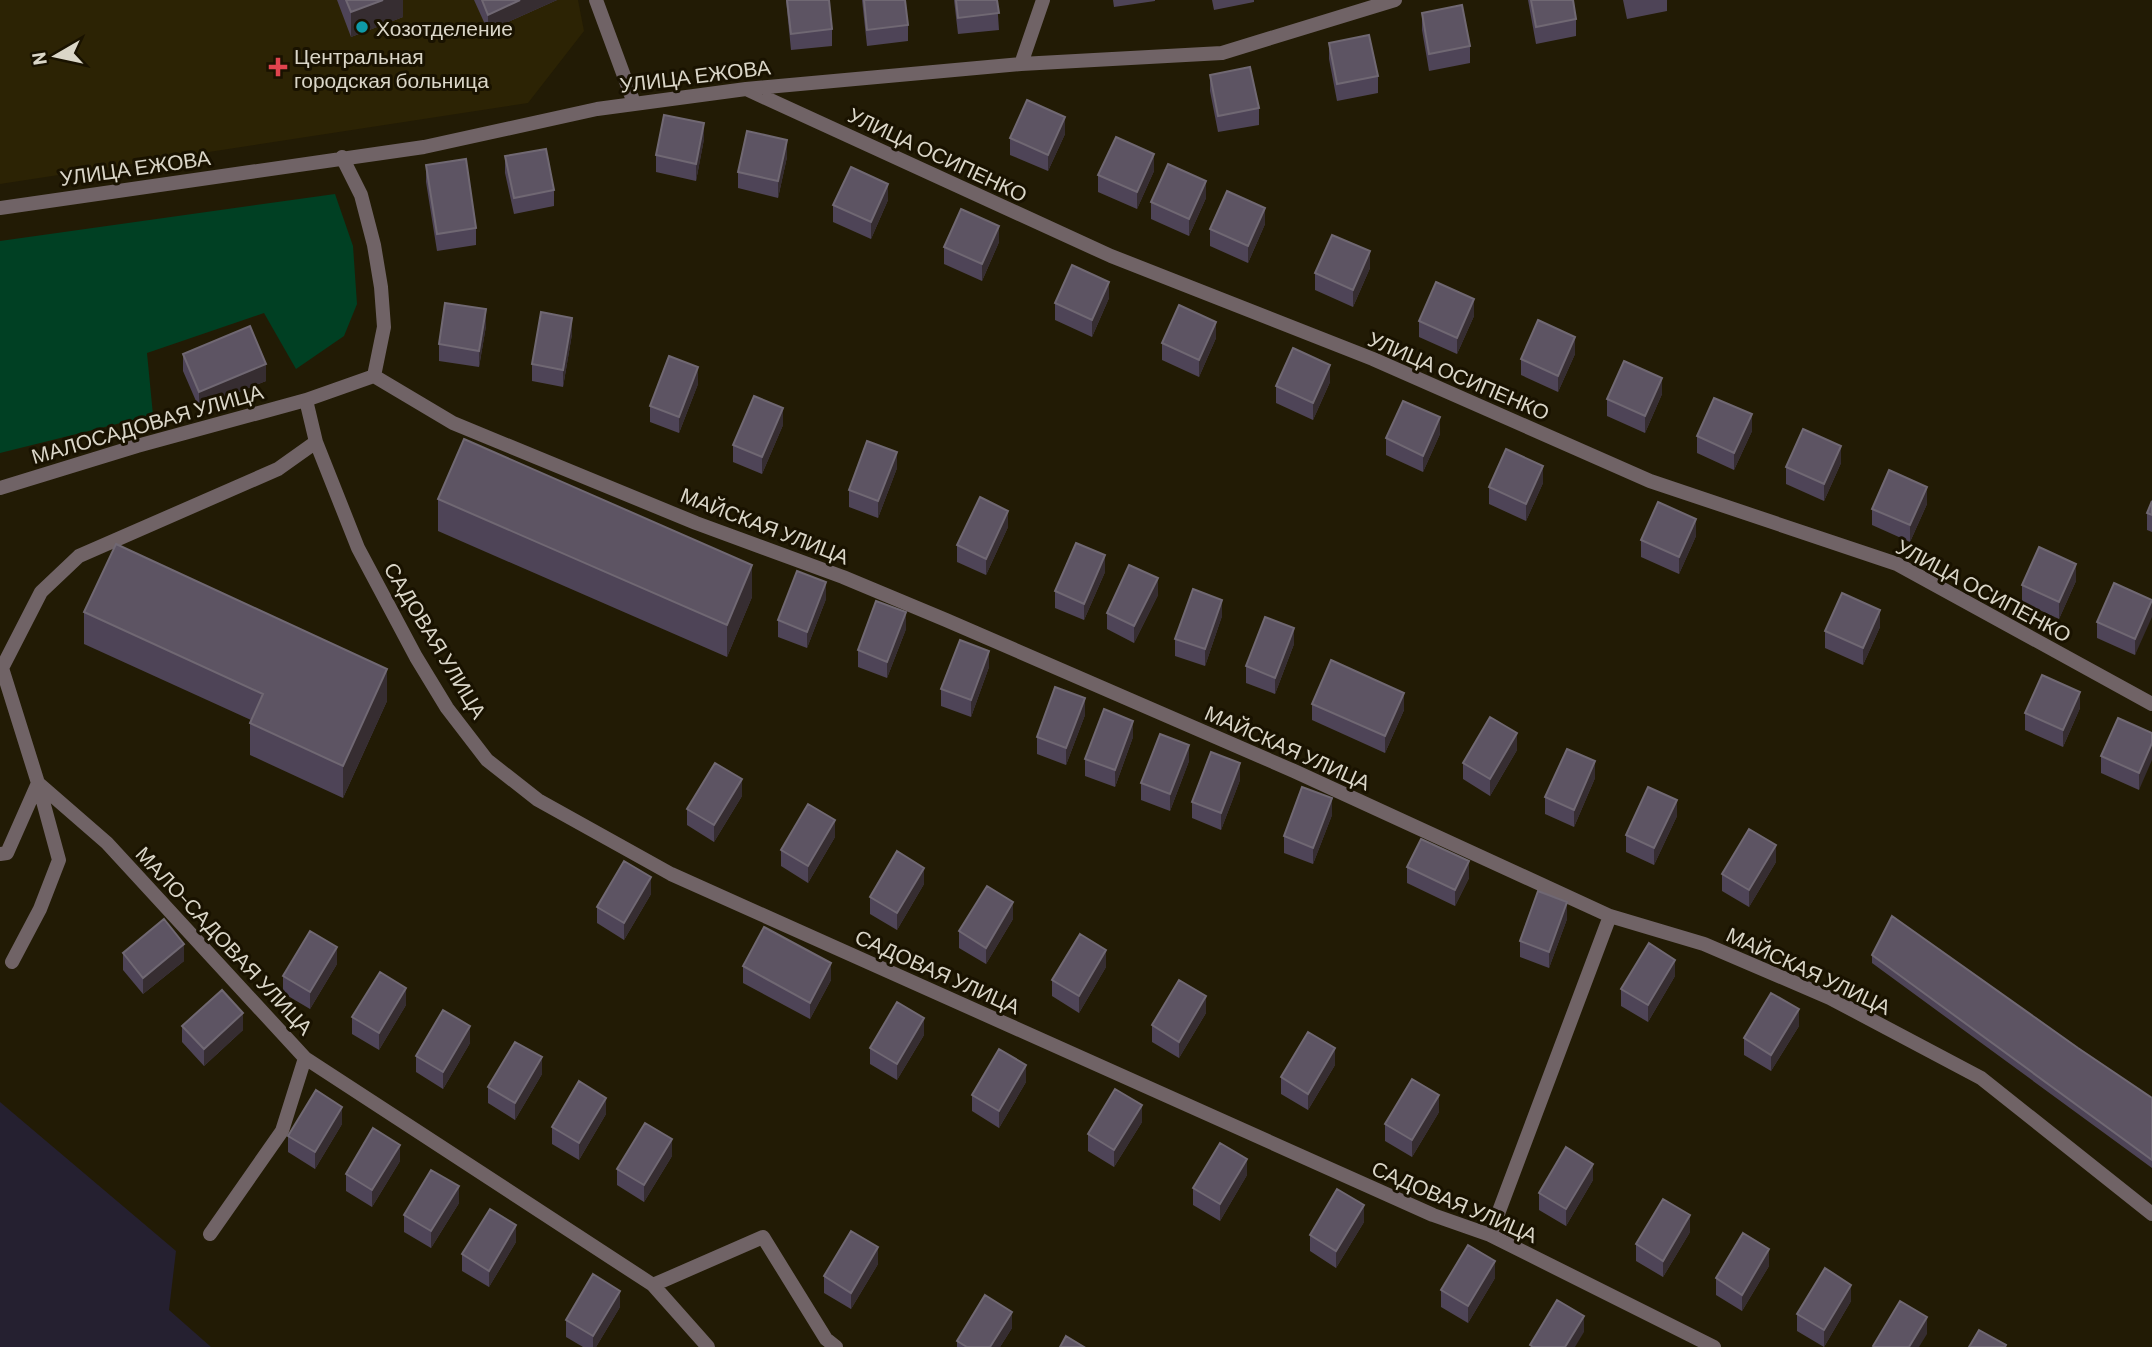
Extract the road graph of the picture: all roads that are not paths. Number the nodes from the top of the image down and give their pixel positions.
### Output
1 (596, 0) edge
2 (1043, 0) edge
3 (1395, 0) edge
4 (1021, 64) junction
5 (746, 89) junction
6 (634, 103) junction
7 (342, 157) junction
8 (0, 208) edge
9 (374, 376) junction
10 (306, 400) junction
11 (316, 442) junction
12 (0, 488) edge
13 (2152, 704) edge
14 (38, 783) junction
15 (0, 854) edge
16 (1611, 916) junction
17 (12, 962) dead end
18 (305, 1058) junction
19 (2152, 1214) edge
20 (210, 1234) dead end
21 (1490, 1235) junction
22 (653, 1284) junction
23 (708, 1347) edge
24 (836, 1347) edge
25 (1714, 1347) edge

1 - 6 street
2 - 4 street
3 - 4 street, УЛИЦА ЕЖОВА
4 - 5 street, УЛИЦА ЕЖОВА
5 - 6 street, УЛИЦА ЕЖОВА
5 - 13 street, УЛИЦА ОСИПЕНКО
6 - 7 street, УЛИЦА ЕЖОВА
7 - 8 street, УЛИЦА ЕЖОВА
7 - 9 street
9 - 10 street, МАЛОСАДОВАЯ УЛИЦА
9 - 16 street, МАЙСКАЯ УЛИЦА
10 - 11 street
10 - 12 street, МАЛОСАДОВАЯ УЛИЦА
11 - 14 street
11 - 21 street, САДОВАЯ УЛИЦА
14 - 15 street
14 - 17 street
14 - 18 street, МАЛО-САДОВАЯ УЛИЦА
16 - 19 street, МАЙСКАЯ УЛИЦА
16 - 21 street
18 - 20 street
18 - 22 street, МАЛО-САДОВАЯ УЛИЦА
21 - 25 street, САДОВАЯ УЛИЦА
22 - 23 street, МАЛО-САДОВАЯ УЛИЦА
22 - 24 street

